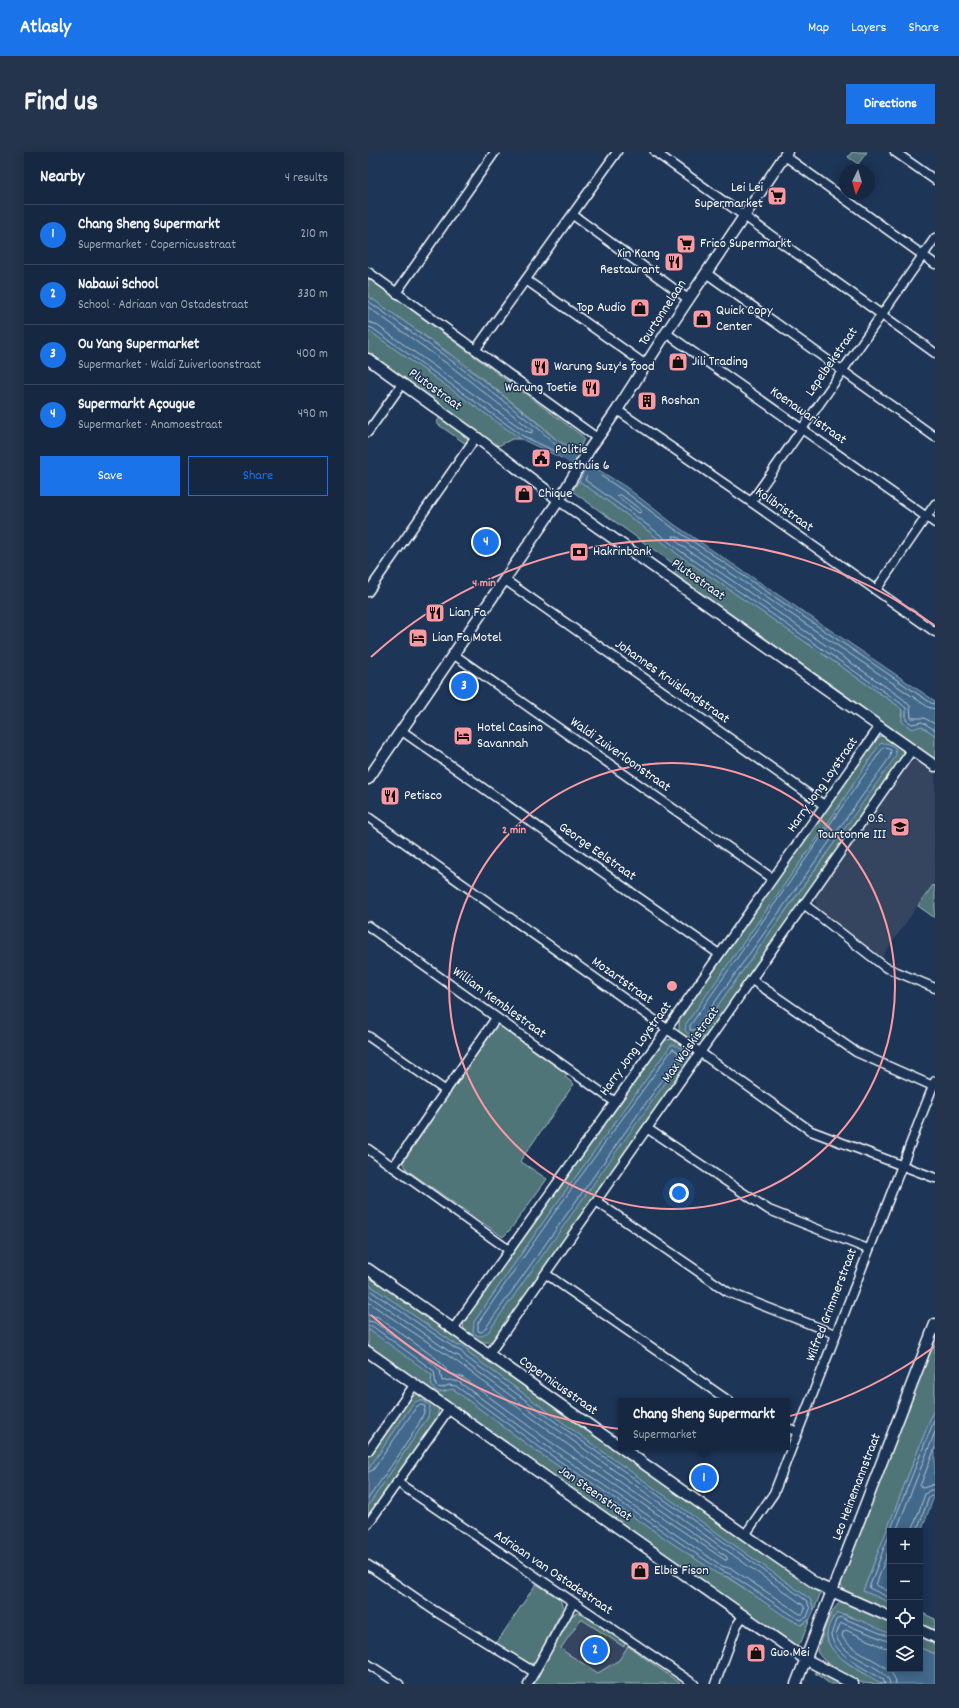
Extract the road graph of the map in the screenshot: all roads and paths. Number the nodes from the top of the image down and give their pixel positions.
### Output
1 (495, 152) edge
2 (617, 152) edge
3 (655, 152) edge
4 (895, 152) edge
5 (786, 154) edge
6 (935, 180) edge
7 (573, 215) junction
8 (744, 216) junction
9 (935, 238) edge
10 (922, 254) junction
11 (935, 264) edge
12 (368, 272) edge
13 (706, 273) junction
14 (526, 280) junction
15 (396, 293) junction
16 (688, 299) junction
17 (882, 314) junction
18 (666, 333) junction
19 (476, 349) junction
20 (935, 353) edge
21 (368, 359) edge
22 (646, 364) junction
23 (842, 371) junction
24 (402, 384) junction
25 (617, 410) junction
26 (802, 428) junction
27 (368, 432) edge
28 (476, 437) junction
29 (935, 437) edge
30 (598, 438) junction
31 (559, 500) junction
32 (751, 502) junction
33 (935, 504) edge
34 (926, 516) junction
35 (935, 523) edge
36 (505, 580) junction
37 (876, 590) junction
38 (368, 592) edge
39 (935, 632) edge
40 (454, 654) junction
41 (880, 726) junction
42 (402, 731) junction
43 (912, 750) junction
44 (935, 766) edge
45 (368, 779) edge
46 (824, 805) junction
47 (368, 817) edge
48 (772, 878) junction
49 (805, 905) junction
50 (368, 926) edge
51 (719, 954) junction
52 (752, 980) junction
53 (935, 988) edge
54 (496, 1018) junction
55 (667, 1029) junction
56 (368, 1036) edge
57 (701, 1053) junction
58 (934, 1083) edge
59 (446, 1091) junction
60 (615, 1102) junction
61 (648, 1129) junction
62 (368, 1149) edge
63 (903, 1166) junction
64 (393, 1167) junction
65 (935, 1178) edge
66 (596, 1201) junction
67 (868, 1249) junction
68 (509, 1250) junction
69 (368, 1269) edge
70 (546, 1274) junction
71 (935, 1324) edge
72 (453, 1329) junction
73 (835, 1334) junction
74 (368, 1352) edge
75 (489, 1354) junction
76 (415, 1384) junction
77 (724, 1398) edge
78 (449, 1409) junction
79 (790, 1429) edge
80 (796, 1431) junction
81 (618, 1445) edge
82 (790, 1448) edge
83 (625, 1450) edge
84 (789, 1450) edge
85 (368, 1451) edge
86 (397, 1482) junction
87 (368, 1524) edge
88 (745, 1535) junction
89 (368, 1565) edge
90 (832, 1591) junction
91 (573, 1603) junction
92 (744, 1615) junction
93 (887, 1616) edge
94 (923, 1631) edge
95 (935, 1637) edge
96 (806, 1659) junction
97 (368, 1664) edge
98 (534, 1672) junction
99 (398, 1684) edge
100 (528, 1684) edge
101 (694, 1684) edge
102 (715, 1684) edge
103 (796, 1684) edge
104 (853, 1684) edge

1 - 15 street
2 - 7 street
3 - 8 street
4 - 6 street
5 - 8 street, Tourtonnelaan
5 - 10 street
7 - 14 street
7 - 16 street
8 - 13 street, Tourtonnelaan
8 - 17 street
9 - 10 street, Lepelbekstraat
10 - 11 street
10 - 17 street, Lepelbekstraat
12 - 15 street
13 - 16 street, Tourtonnelaan
13 - 23 street
14 - 19 street
14 - 22 street
15 - 19 street
16 - 18 street, Tourtonnelaan
17 - 20 street
17 - 23 street, Lepelbekstraat
18 - 22 street, Tourtonnelaan
18 - 26 street, Koenawaristraat
19 - 30 street
21 - 24 street, Plutostraat
22 - 25 street, Tourtonnelaan
23 - 26 street, Lepelbekstraat
23 - 29 street
24 - 27 street
24 - 28 street, Plutostraat
25 - 30 street, Tourtonnelaan
25 - 32 street, Kolibristraat
26 - 32 street, Lepelbekstraat
26 - 34 street, Koenawaristraat
28 - 31 street, Plutostraat
28 - 38 street
30 - 31 street, Tourtonnelaan
31 - 36 street, Tourtonnelaan
31 - 41 street, Plutostraat
32 - 37 street, Kolibristraat
33 - 34 street
34 - 35 street, Koenawaristraat
34 - 37 street
36 - 40 street, Tourtonnelaan
36 - 46 street, Johannes Kruislandstraat
37 - 39 street, Kolibristraat
40 - 42 street, Tourtonnelaan
40 - 48 street, Waldi Zuiverloonstraat
41 - 43 street, Plutostraat
41 - 46 street, Harry Jong Loystraat
42 - 45 street, Tourtonnelaan
42 - 51 street, George Eelstraat
43 - 44 street, Plutostraat
43 - 49 street, Max Woiskistraat
46 - 48 street, Harry Jong Loystraat
47 - 55 street, Mozartstraat
48 - 51 street, Harry Jong Loystraat
49 - 52 street, Max Woiskistraat
49 - 53 street
50 - 54 street, William Kemblestraat
51 - 55 street, Harry Jong Loystraat
52 - 57 street, Max Woiskistraat
52 - 58 street
54 - 59 street
54 - 60 street, William Kemblestraat
55 - 57 street, Mozartstraat
55 - 60 street, Harry Jong Loystraat
56 - 59 street
57 - 61 street, Max Woiskistraat
57 - 63 street, Mozartstraat
58 - 63 street, Wilfred Grimmerstraat
59 - 64 street
60 - 68 street, Harry Jong Loystraat
61 - 66 street, Max Woiskistraat
61 - 67 street
62 - 64 street
63 - 65 street, Mozartstraat
63 - 67 street, Wilfred Grimmerstraat
64 - 68 street
66 - 70 street, Max Woiskistraat
66 - 73 street
67 - 73 street, Wilfred Grimmerstraat
68 - 72 street, Harry Jong Loystraat
69 - 72 street, Copernicusstraat
70 - 75 street, Max Woiskistraat
70 - 77 street
71 - 90 street, Leo Heinemannstraat
72 - 75 street, Copernicusstraat
73 - 80 street, Wilfred Grimmerstraat
74 - 76 street, Jan Steenstraat
75 - 81 street, Copernicusstraat
76 - 78 street, Jan Steenstraat
76 - 85 street
78 - 86 street
78 - 92 street, Jan Steenstraat
79 - 80 street
80 - 82 street, Wilfred Grimmerstraat
83 - 88 street, Copernicusstraat
84 - 88 street, Wilfred Grimmerstraat
86 - 87 street
86 - 91 street, Adriaan van Ostadestraat
88 - 90 street, Copernicusstraat
89 - 98 street
90 - 93 street, Copernicusstraat
90 - 96 street, Leo Heinemannstraat
91 - 98 street
91 - 101 street, Adriaan van Ostadestraat
92 - 96 street, Jan Steenstraat
92 - 102 street
94 - 95 street
96 - 103 street, Leo Heinemannstraat
96 - 104 street, Jan Steenstraat
97 - 99 street
98 - 100 street

